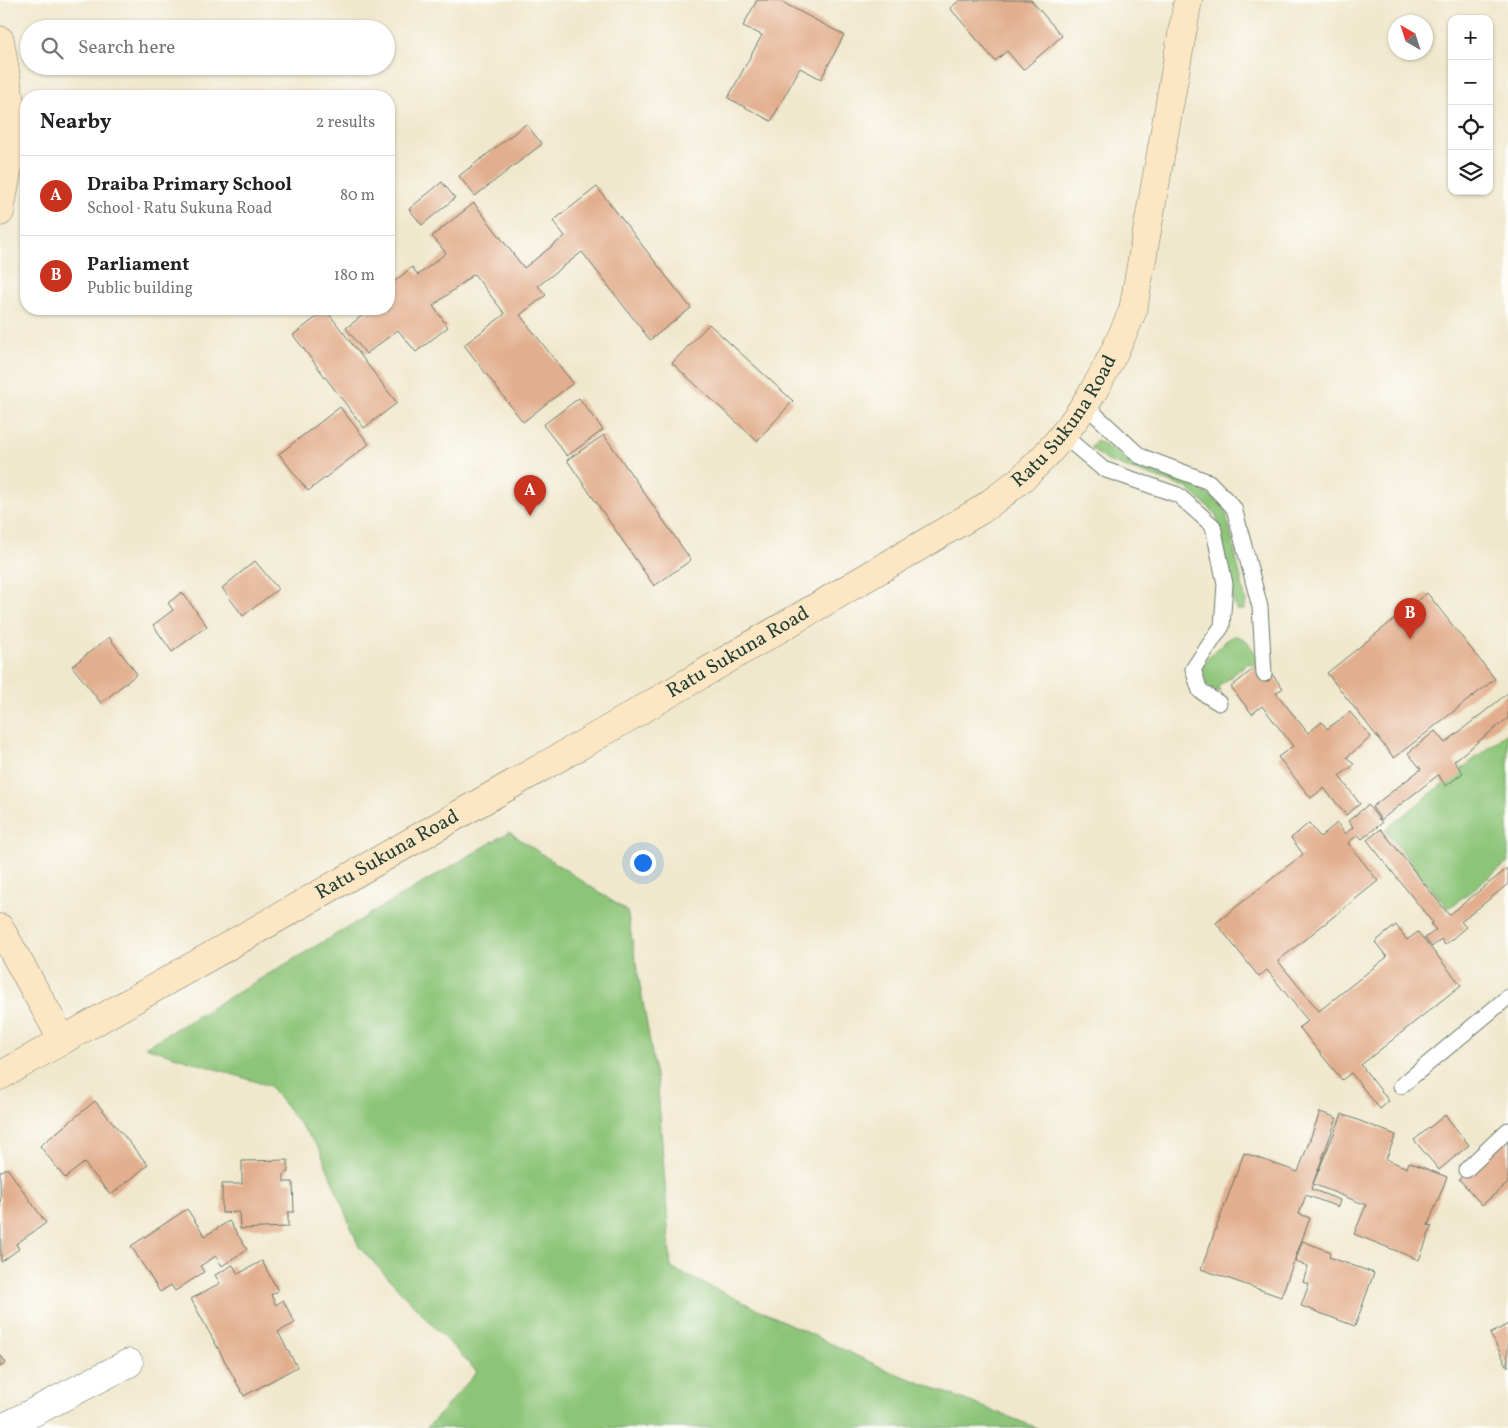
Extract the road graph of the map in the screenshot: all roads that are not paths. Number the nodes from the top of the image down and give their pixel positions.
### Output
1 (1188, 0) edge
2 (0, 40) edge
3 (0, 212) edge
4 (1086, 406) junction
5 (1062, 436) junction
6 (1264, 674) dead end
7 (1219, 703) dead end
8 (0, 928) edge
9 (1508, 997) edge
10 (62, 1039) junction
11 (0, 1076) edge
12 (1401, 1086) dead end
13 (1508, 1130) edge
14 (1466, 1170) dead end
15 (129, 1364) dead end
16 (3, 1428) edge

1 - 4 main road, Ratu Sukuna Road
2 - 3 main road
4 - 5 main road, Ratu Sukuna Road
4 - 6 lane
5 - 7 lane
5 - 10 main road, Ratu Sukuna Road
8 - 10 main road
9 - 12 lane
10 - 11 main road, Ratu Sukuna Road
13 - 14 lane
15 - 16 street

